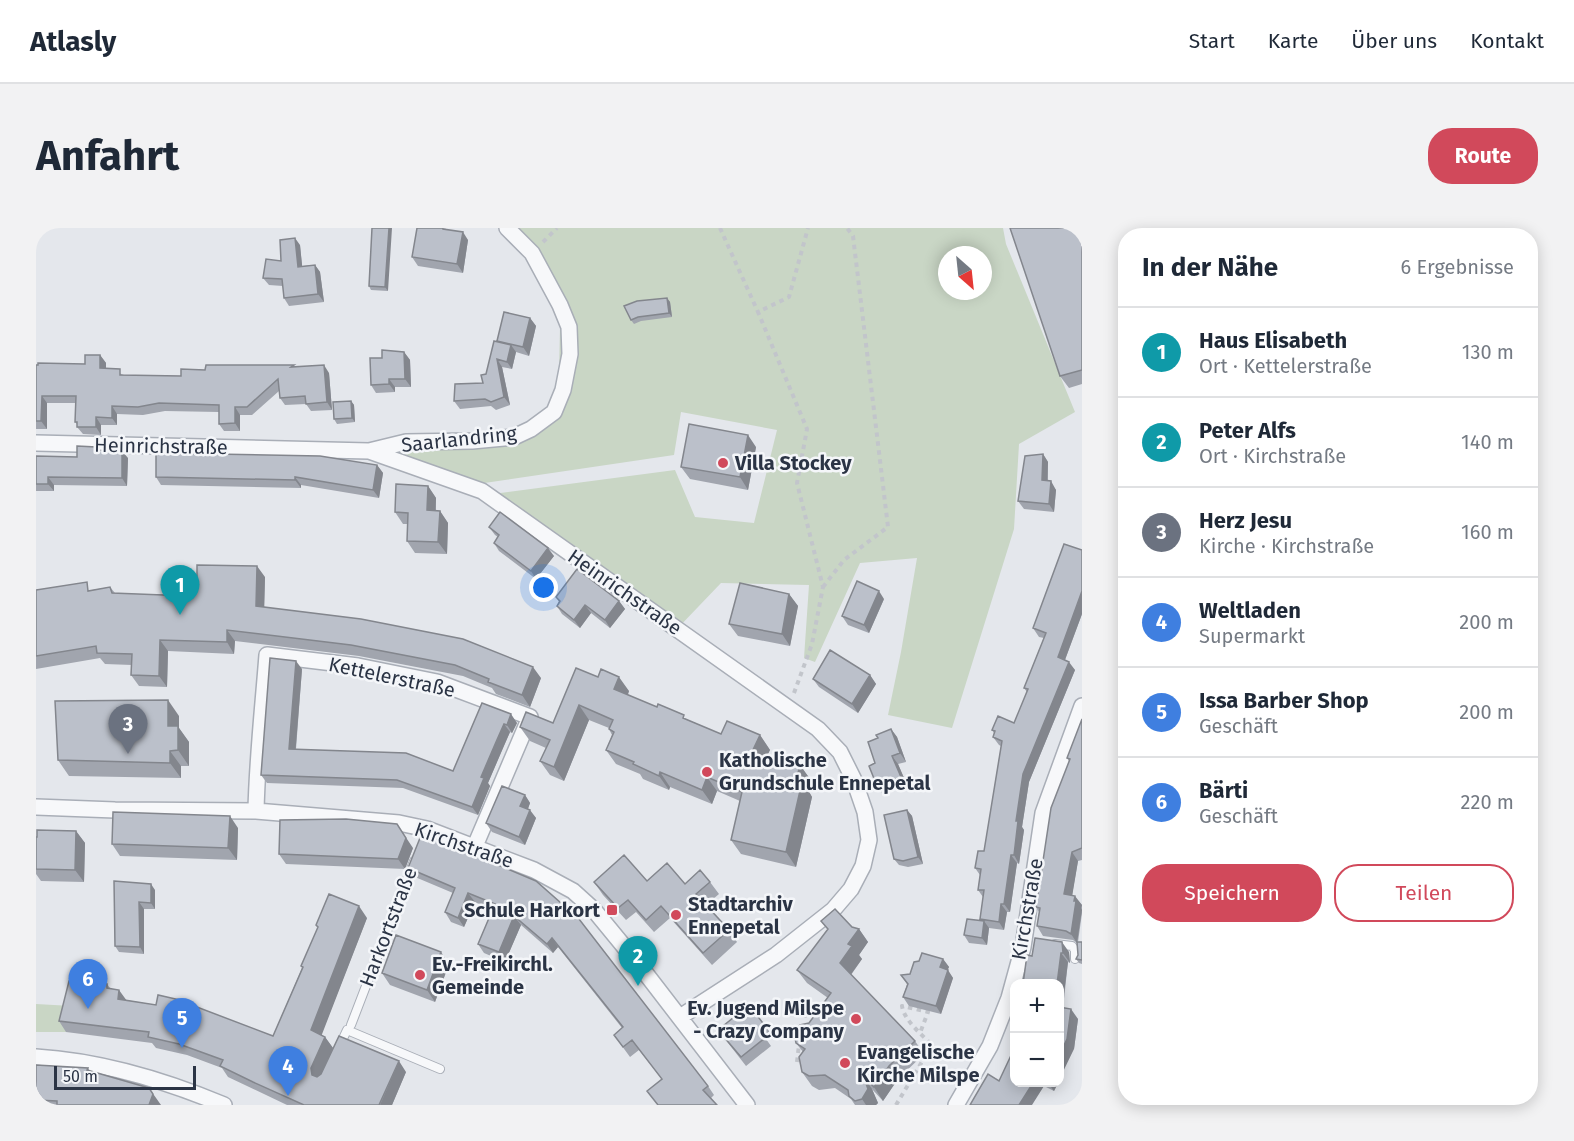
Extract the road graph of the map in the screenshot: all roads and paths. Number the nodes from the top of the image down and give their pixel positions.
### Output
1 (507, 228) edge
2 (720, 228) edge
3 (808, 228) edge
4 (847, 228) edge
5 (758, 312) junction
6 (36, 443) edge
7 (369, 451) junction
8 (823, 587) junction
9 (799, 680) dead end
10 (1082, 706) edge
11 (36, 807) edge
12 (256, 811) junction
13 (475, 846) junction
14 (418, 851) edge
15 (1043, 942) edge
16 (1075, 959) edge
17 (831, 1005) edge
18 (798, 1008) dead end
19 (680, 1017) junction
20 (351, 1025) dead end
21 (920, 1033) junction
22 (804, 1039) edge
23 (338, 1051) edge
24 (36, 1057) edge
25 (797, 1062) edge
26 (895, 1066) edge
27 (440, 1069) dead end
28 (910, 1082) junction
29 (195, 1099) edge
30 (224, 1105) edge
31 (747, 1105) edge
32 (896, 1105) edge
33 (956, 1105) edge

1 - 7 street, Saarlandring
2 - 5 path
3 - 5 path
4 - 8 path
5 - 8 path
6 - 7 street, Heinrichstraße
7 - 19 street, Heinrichstraße
8 - 9 path
10 - 33 street, Kirchstraße
11 - 12 street, Kirchstraße
12 - 13 street, Kirchstraße
12 - 13 street, Kettelerstraße
13 - 19 street, Kirchstraße
14 - 20 lane, Harkortstraße
15 - 16 lane
17 - 18 path
19 - 31 street, Kirchstraße
21 - 21 path
21 - 28 path
22 - 25 path
23 - 27 lane
24 - 29 street
26 - 28 path
28 - 32 path
29 - 30 street

